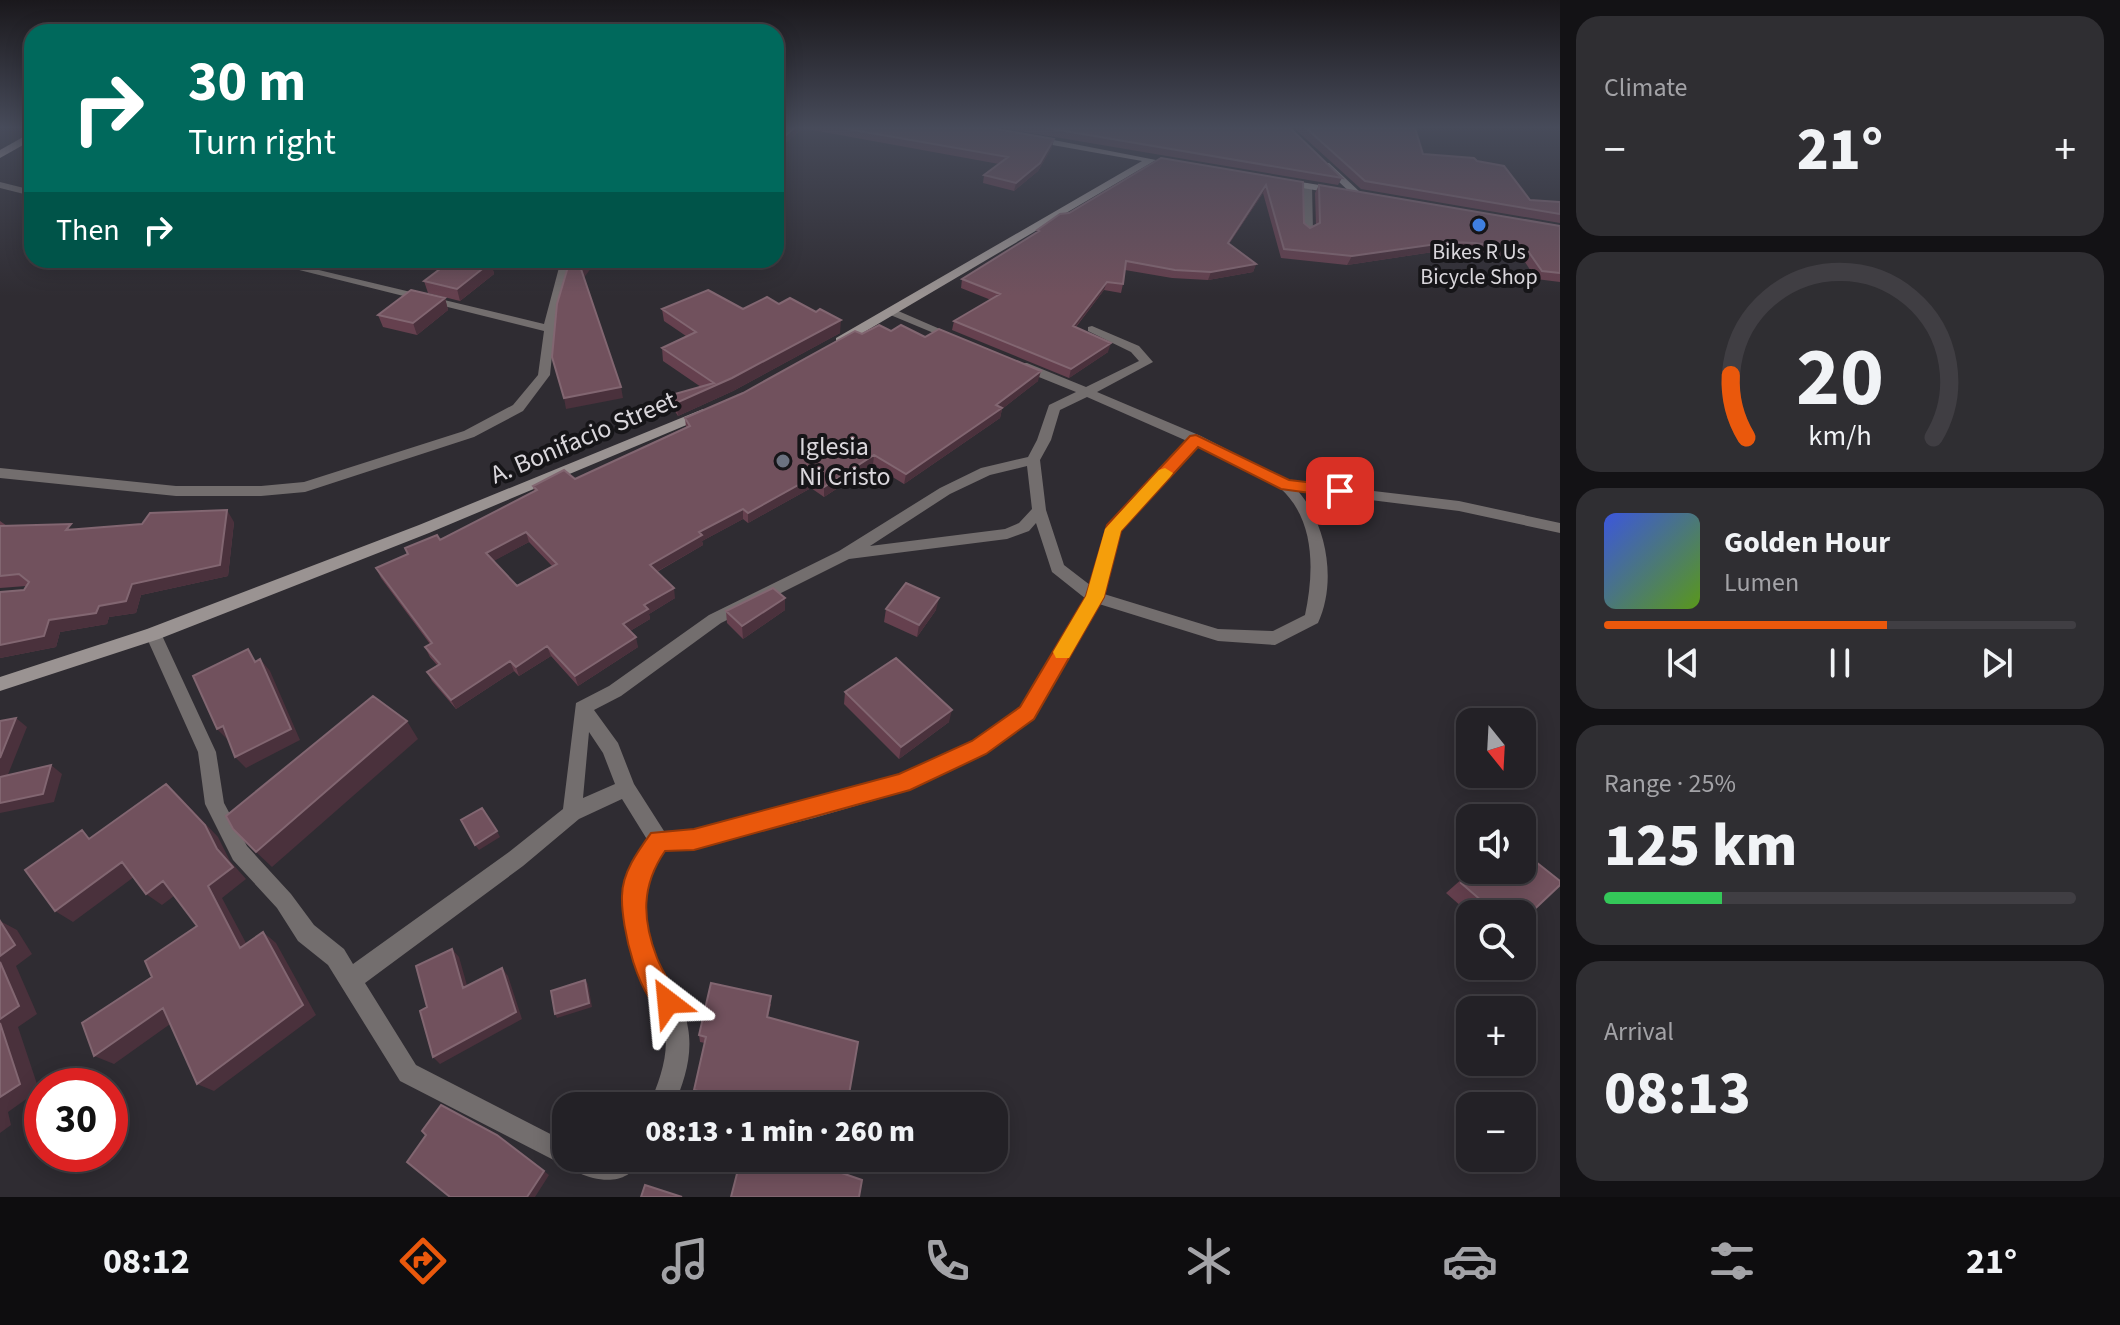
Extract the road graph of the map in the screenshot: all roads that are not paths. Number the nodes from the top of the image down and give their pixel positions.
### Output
1 (1110, 184) edge
2 (1293, 184) edge
3 (1346, 184) edge
4 (0, 185) edge
5 (1307, 186) junction
6 (24, 191) edge
7 (1357, 194) junction
8 (1371, 196) edge
9 (1308, 231) edge
10 (297, 268) edge
11 (564, 268) edge
12 (892, 312) junction
13 (550, 329) junction
14 (1092, 329) dead end
15 (974, 346) edge
16 (822, 351) edge
17 (1002, 357) edge
18 (1085, 391) junction
19 (710, 410) edge
20 (1196, 439) junction
21 (1033, 460) junction
22 (0, 473) edge
23 (1286, 485) junction
24 (1039, 510) junction
25 (1560, 528) edge
26 (844, 555) junction
27 (1095, 597) junction
28 (153, 634) junction
29 (0, 684) edge
30 (582, 708) junction
31 (626, 788) junction
32 (572, 813) junction
33 (659, 841) junction
34 (349, 981) junction
35 (667, 1092) edge
36 (552, 1148) edge

1 - 12 street
2 - 5 street
3 - 7 street
4 - 6 street
5 - 7 street
5 - 9 street
7 - 8 street
10 - 13 street
11 - 13 street
12 - 15 street
12 - 16 street
13 - 22 street
14 - 18 street
17 - 18 street
18 - 20 street
18 - 21 street
19 - 28 street, A. Bonifacio Street
20 - 23 street
20 - 27 street
21 - 24 street
21 - 26 street
23 - 25 street
23 - 27 street
24 - 26 street
24 - 27 street
26 - 30 street
27 - 33 street
28 - 29 street, A. Bonifacio Street
28 - 34 street
30 - 31 street
30 - 32 street
31 - 32 street
31 - 33 street
32 - 34 street
33 - 35 street
34 - 36 street

